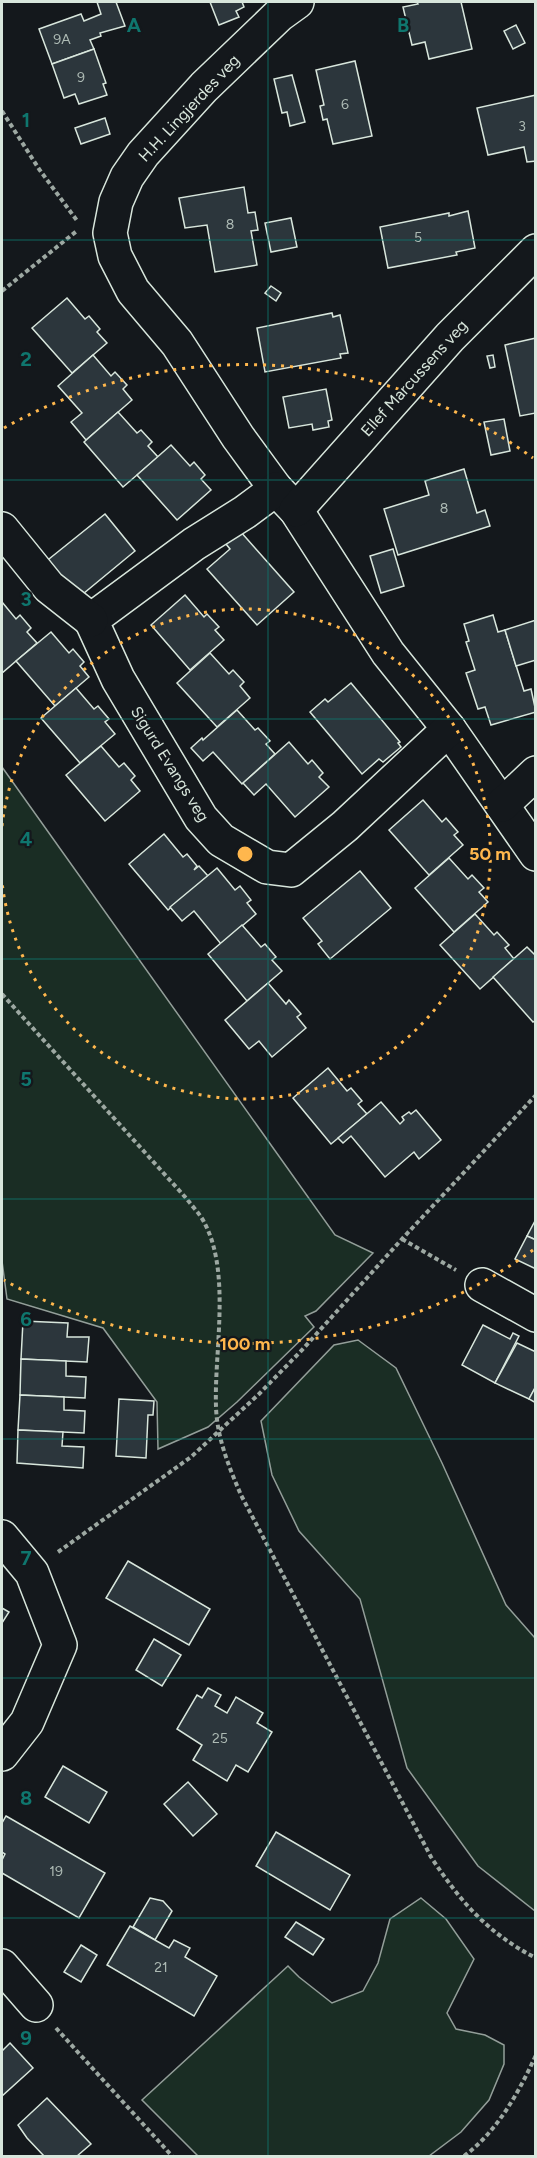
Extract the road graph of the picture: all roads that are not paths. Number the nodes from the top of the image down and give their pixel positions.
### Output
1 (297, 2) edge
2 (536, 251) edge
3 (286, 499) junction
4 (2, 530) edge
5 (91, 620) junction
6 (449, 729) junction
7 (536, 773) edge
8 (502, 805) junction
9 (536, 854) edge
10 (482, 1285) road end
11 (536, 1315) edge
12 (2, 1538) edge
13 (2, 1754) edge
14 (2, 1966) edge
15 (36, 2005) road end

1 - 3 street, H.H. Lingjerdes veg
2 - 3 street, Ellef Marcussens veg
3 - 5 street
3 - 6 street
4 - 5 street, Sigurd Evangs veg
5 - 6 street, Sigurd Evangs veg
6 - 8 street
7 - 8 street
8 - 9 street
10 - 11 street
12 - 13 street
14 - 15 street

